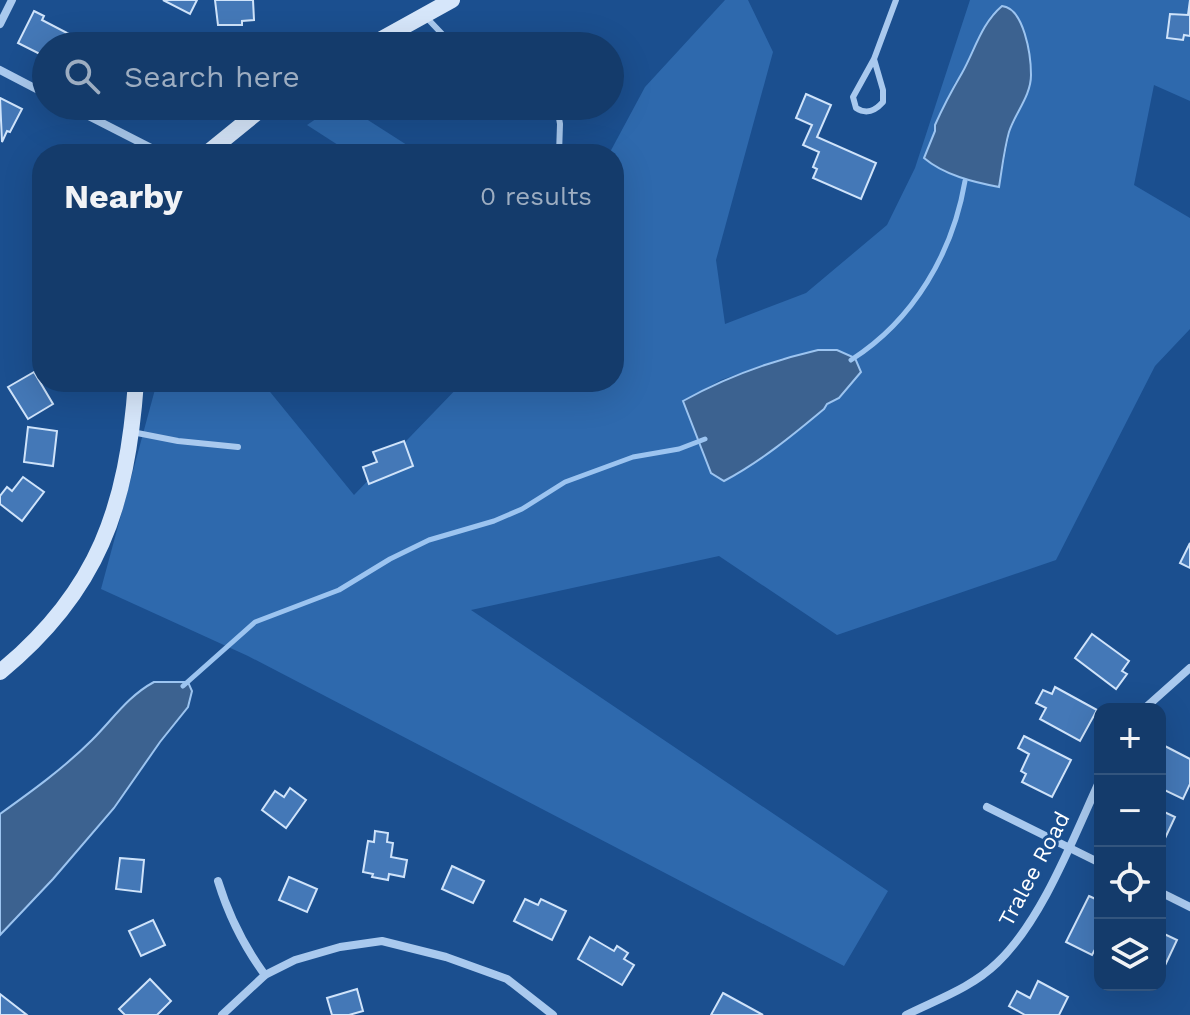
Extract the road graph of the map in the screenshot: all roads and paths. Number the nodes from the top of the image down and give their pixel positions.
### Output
1 (12, 0) edge
2 (452, 0) edge
3 (896, 0) edge
4 (424, 15) junction
5 (0, 24) edge
6 (394, 32) edge
7 (440, 32) edge
8 (874, 59) junction
9 (0, 70) edge
10 (32, 87) edge
11 (96, 120) edge
12 (248, 120) edge
13 (559, 120) edge
14 (143, 144) edge
15 (218, 144) edge
16 (559, 144) edge
17 (135, 392) edge
18 (132, 432) junction
19 (238, 447) dead end
20 (1190, 668) edge
21 (0, 672) edge
22 (1151, 703) edge
23 (1094, 793) edge
24 (987, 807) dead end
25 (1068, 847) junction
26 (1094, 860) edge
27 (218, 881) dead end
28 (1166, 895) edge
29 (1190, 907) edge
30 (265, 975) junction
31 (549, 1014) edge
32 (222, 1015) edge
33 (906, 1015) edge

1 - 5 street
2 - 4 main road
3 - 8 lane
4 - 6 main road
4 - 7 lane
8 - 8 lane
9 - 10 street
11 - 14 street
12 - 15 main road
13 - 16 lane
17 - 18 main road
18 - 19 lane
18 - 21 main road
20 - 22 street
23 - 25 street, Tralee Road
24 - 25 street
25 - 26 street
25 - 33 street, Tralee Road
27 - 30 street
28 - 29 street
30 - 31 street
30 - 32 street

